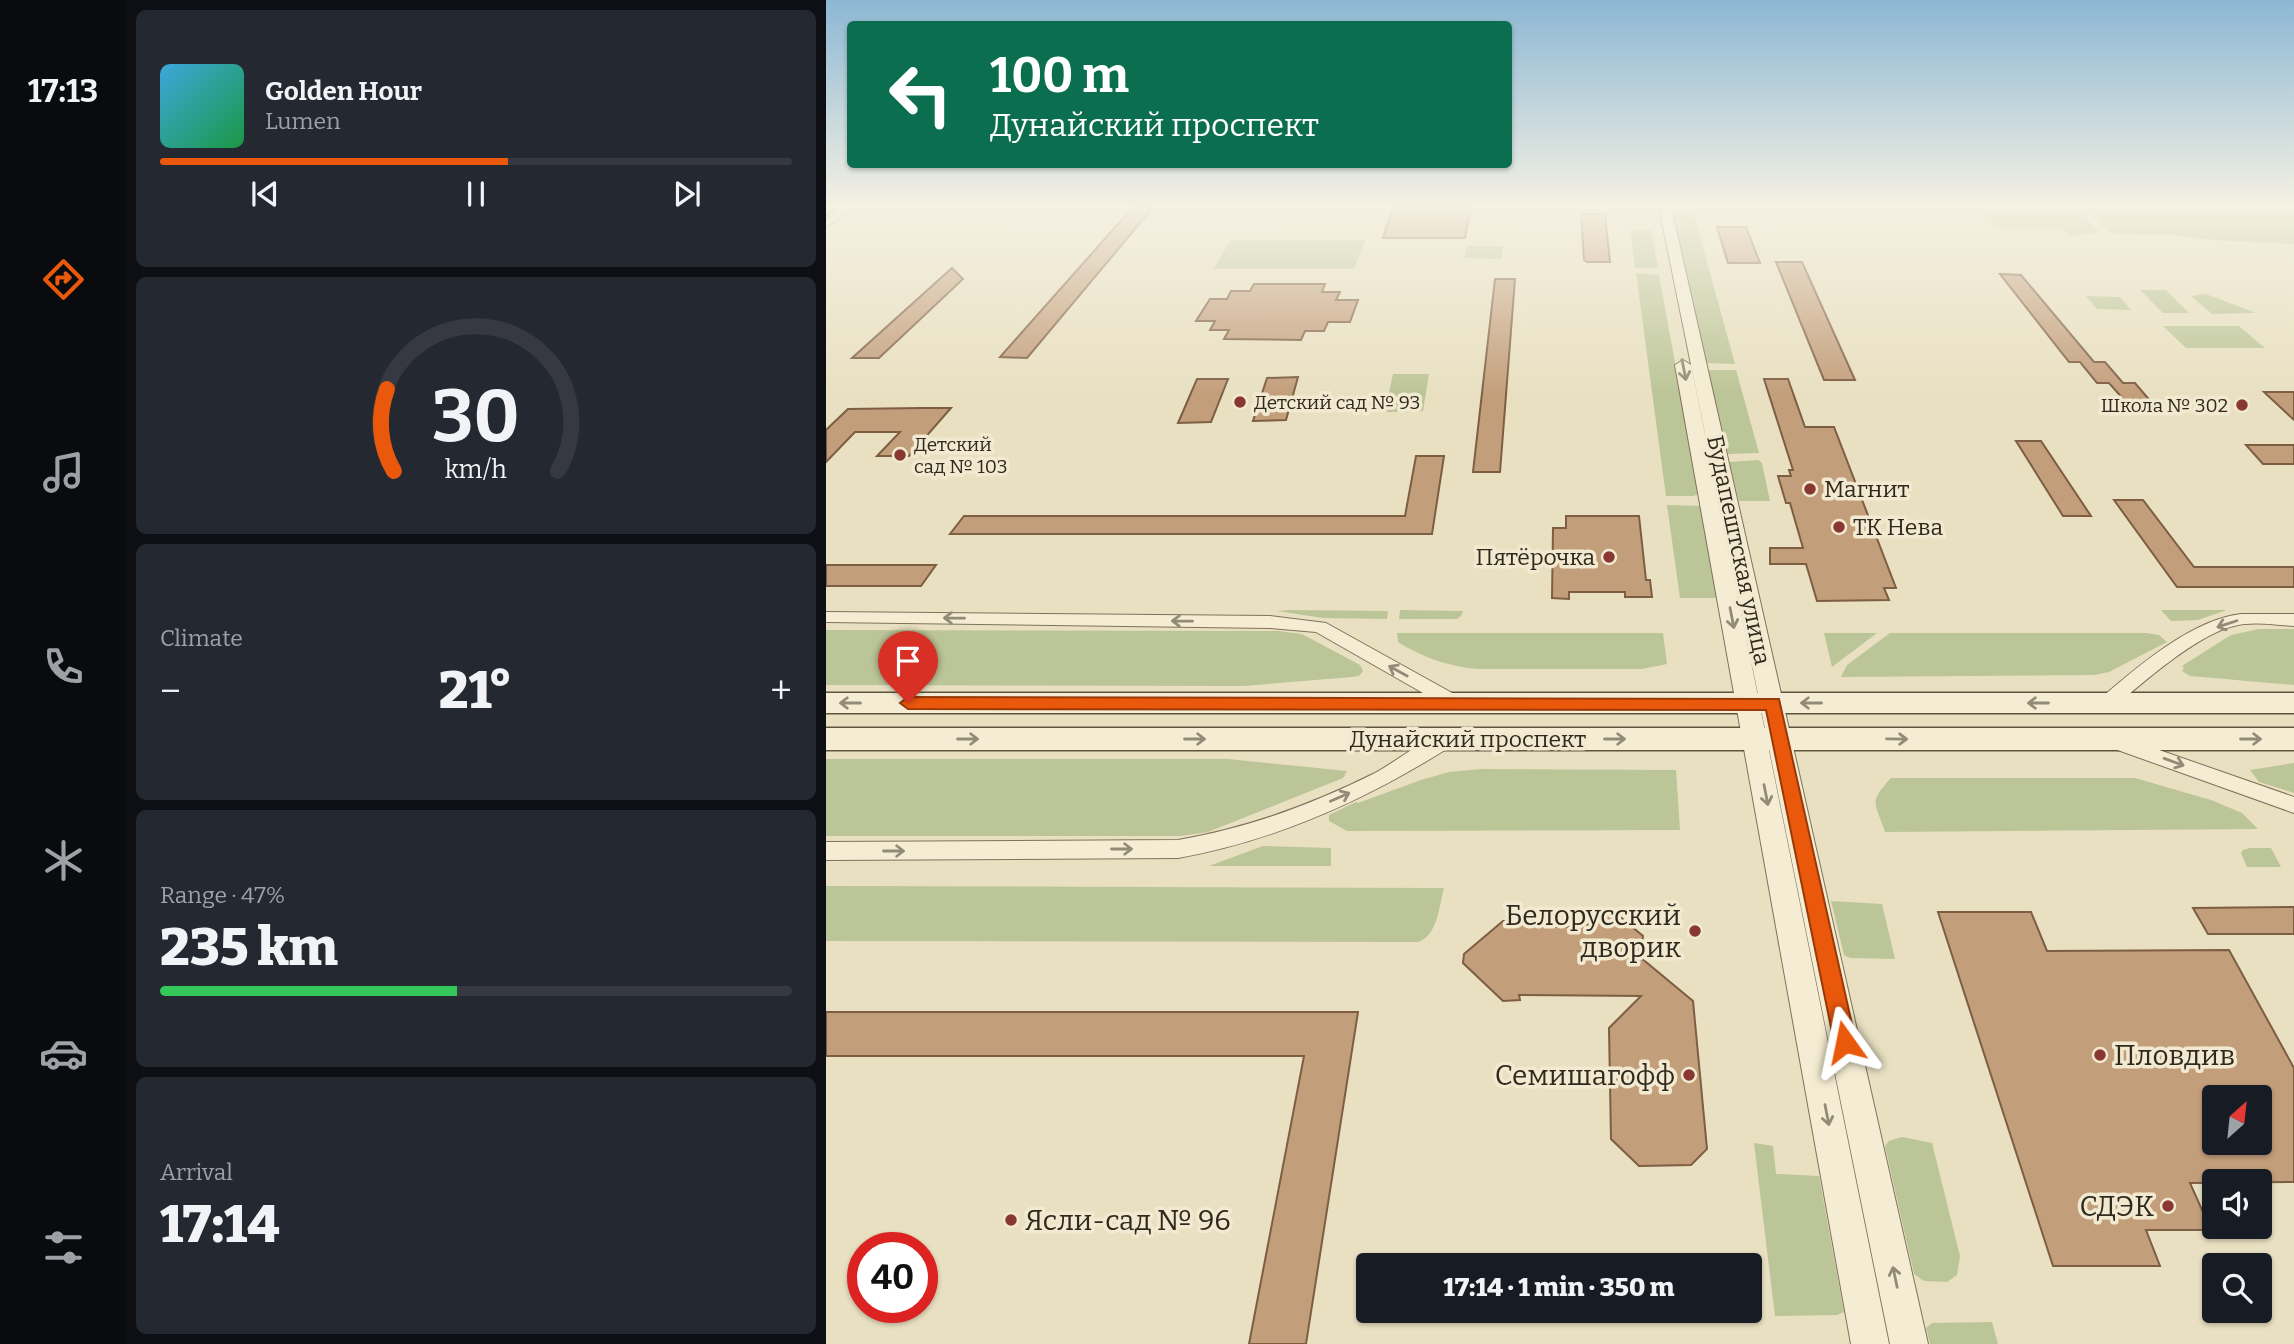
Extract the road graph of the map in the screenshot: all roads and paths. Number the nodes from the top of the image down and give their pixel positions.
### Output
1 (1667, 270) edge
2 (1676, 270) edge
3 (826, 617) edge
4 (2294, 620) edge
5 (826, 703) edge
6 (2107, 703) junction
7 (2294, 703) edge
8 (1457, 704) junction
9 (1761, 704) junction
10 (1449, 738) junction
11 (1768, 738) junction
12 (826, 739) edge
13 (2109, 739) junction
14 (2294, 739) edge
15 (2294, 805) edge
16 (826, 851) edge
17 (1870, 1344) edge
18 (1909, 1344) edge

1 -> 9 street, Будапештская улица
2 - 9 street, Будапештская улица
8 -> 3 street
4 -> 6 street
8 -> 5 main road, Дунайский проспект
6 - 7 main road, Дунайский проспект
6 -> 9 main road, Дунайский проспект
8 - 9 main road, Дунайский проспект
9 - 11 street, Будапештская улица
10 -> 11 main road, Дунайский проспект
12 -> 10 main road, Дунайский проспект
16 -> 10 street
11 -> 13 main road, Дунайский проспект
11 -> 17 street, Будапештская улица
18 -> 11 street, Будапештская улица
13 -> 14 main road, Дунайский проспект
13 -> 15 street, Дунайский проспект

